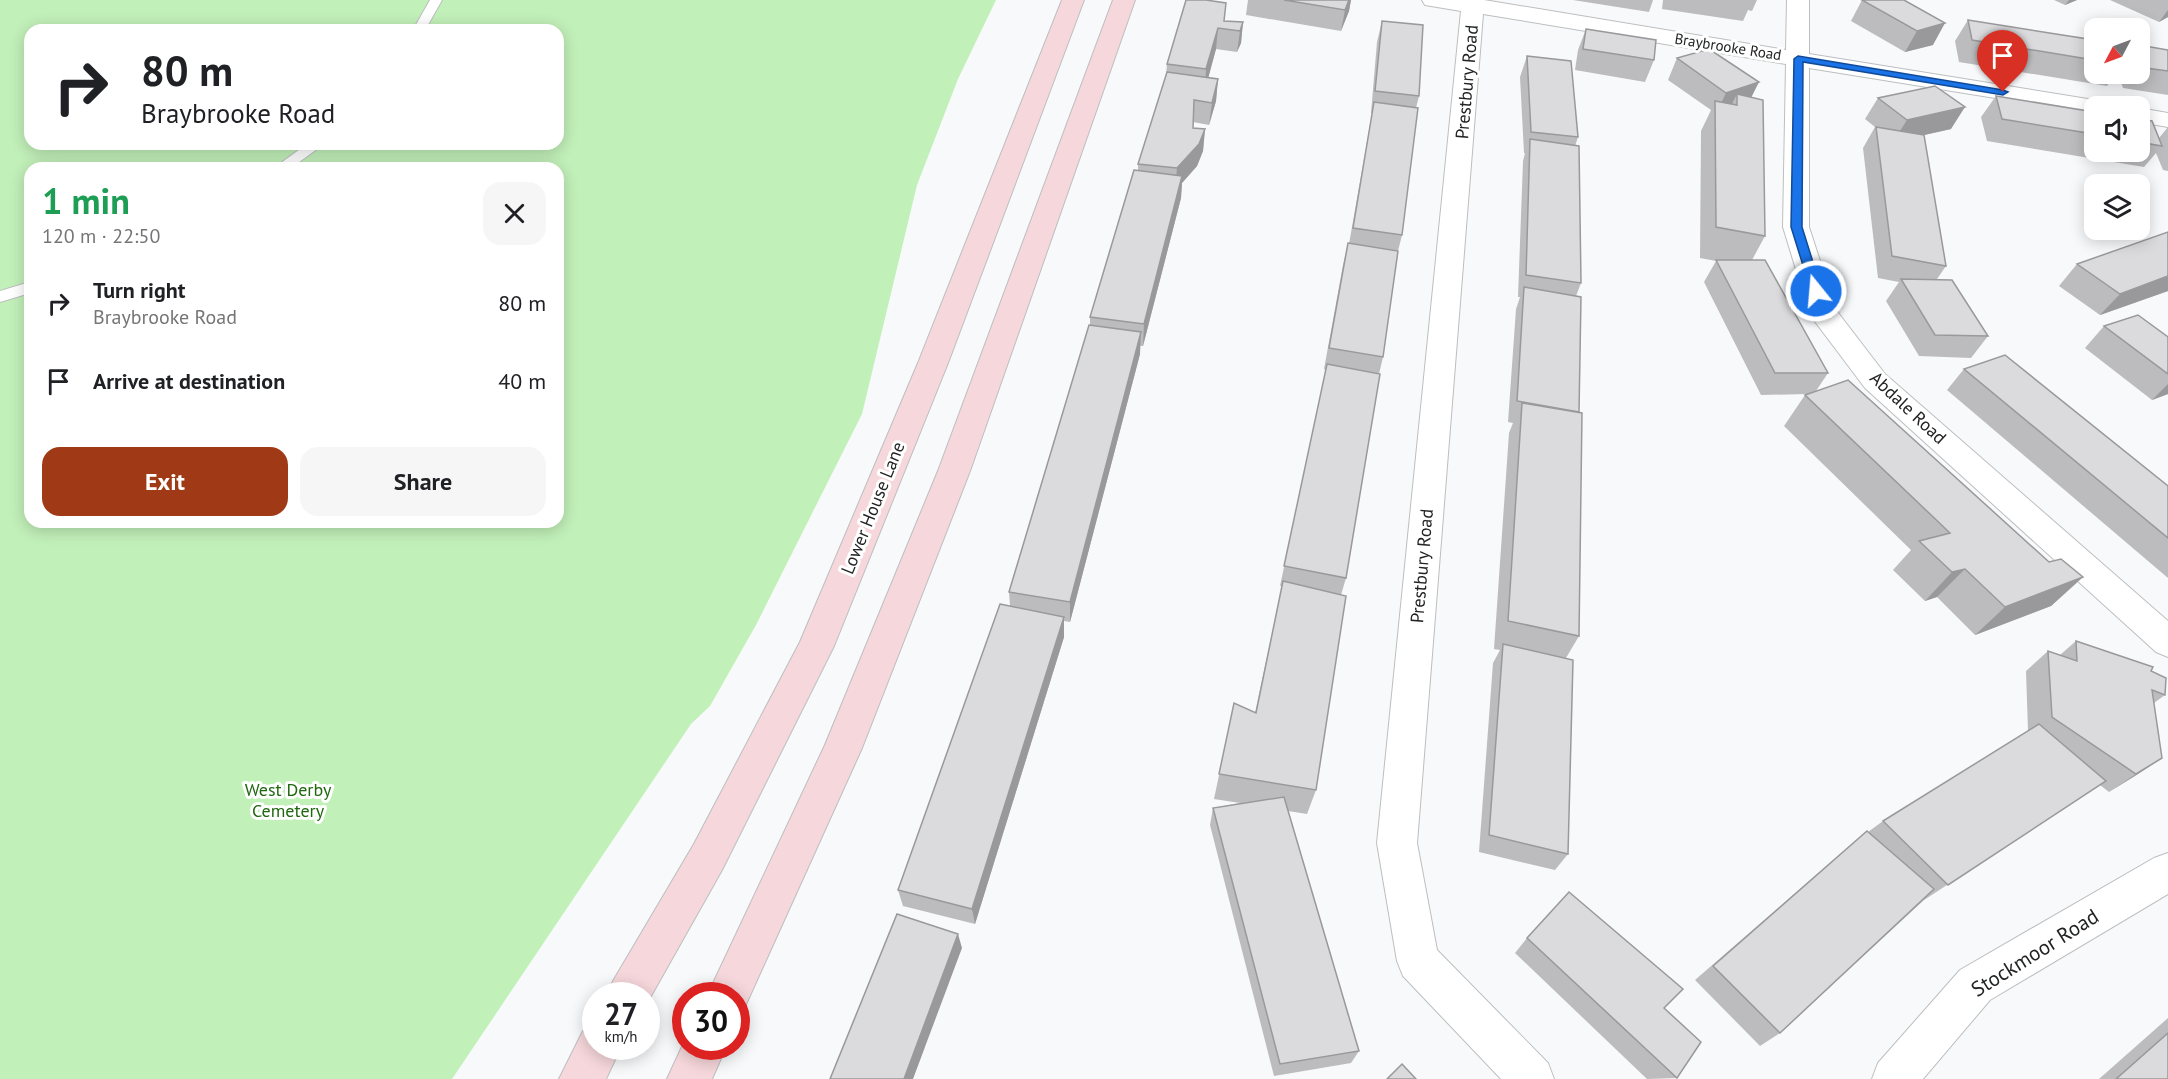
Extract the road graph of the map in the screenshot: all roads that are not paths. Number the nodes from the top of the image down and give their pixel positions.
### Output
1 (436, 0) edge
2 (1073, 0) edge
3 (1124, 0) edge
4 (1433, 0) edge
5 (1798, 0) edge
6 (1474, 3) edge
7 (422, 24) edge
8 (1798, 59) junction
9 (2084, 105) edge
10 (2150, 117) edge
11 (2168, 120) edge
12 (308, 150) edge
13 (290, 162) edge
14 (24, 289) edge
15 (0, 297) edge
16 (2168, 642) edge
17 (2168, 872) edge
18 (636, 982) edge
19 (734, 982) edge
20 (592, 1060) edge
21 (698, 1060) edge
22 (581, 1079) edge
23 (689, 1079) edge
24 (1532, 1079) edge
25 (1894, 1079) edge

1 - 7 lane
2 - 18 street, Lower House Lane
3 - 19 street
4 - 6 street, Braybrooke Road
5 - 8 street, Abdale Road
6 - 8 street, Braybrooke Road
6 - 24 street, Prestbury Road
8 - 9 street, Braybrooke Road
8 - 16 street, Abdale Road
10 - 11 street
12 - 13 lane
14 - 15 lane
17 - 25 street, Stockmoor Road
20 - 22 street
21 - 23 street

